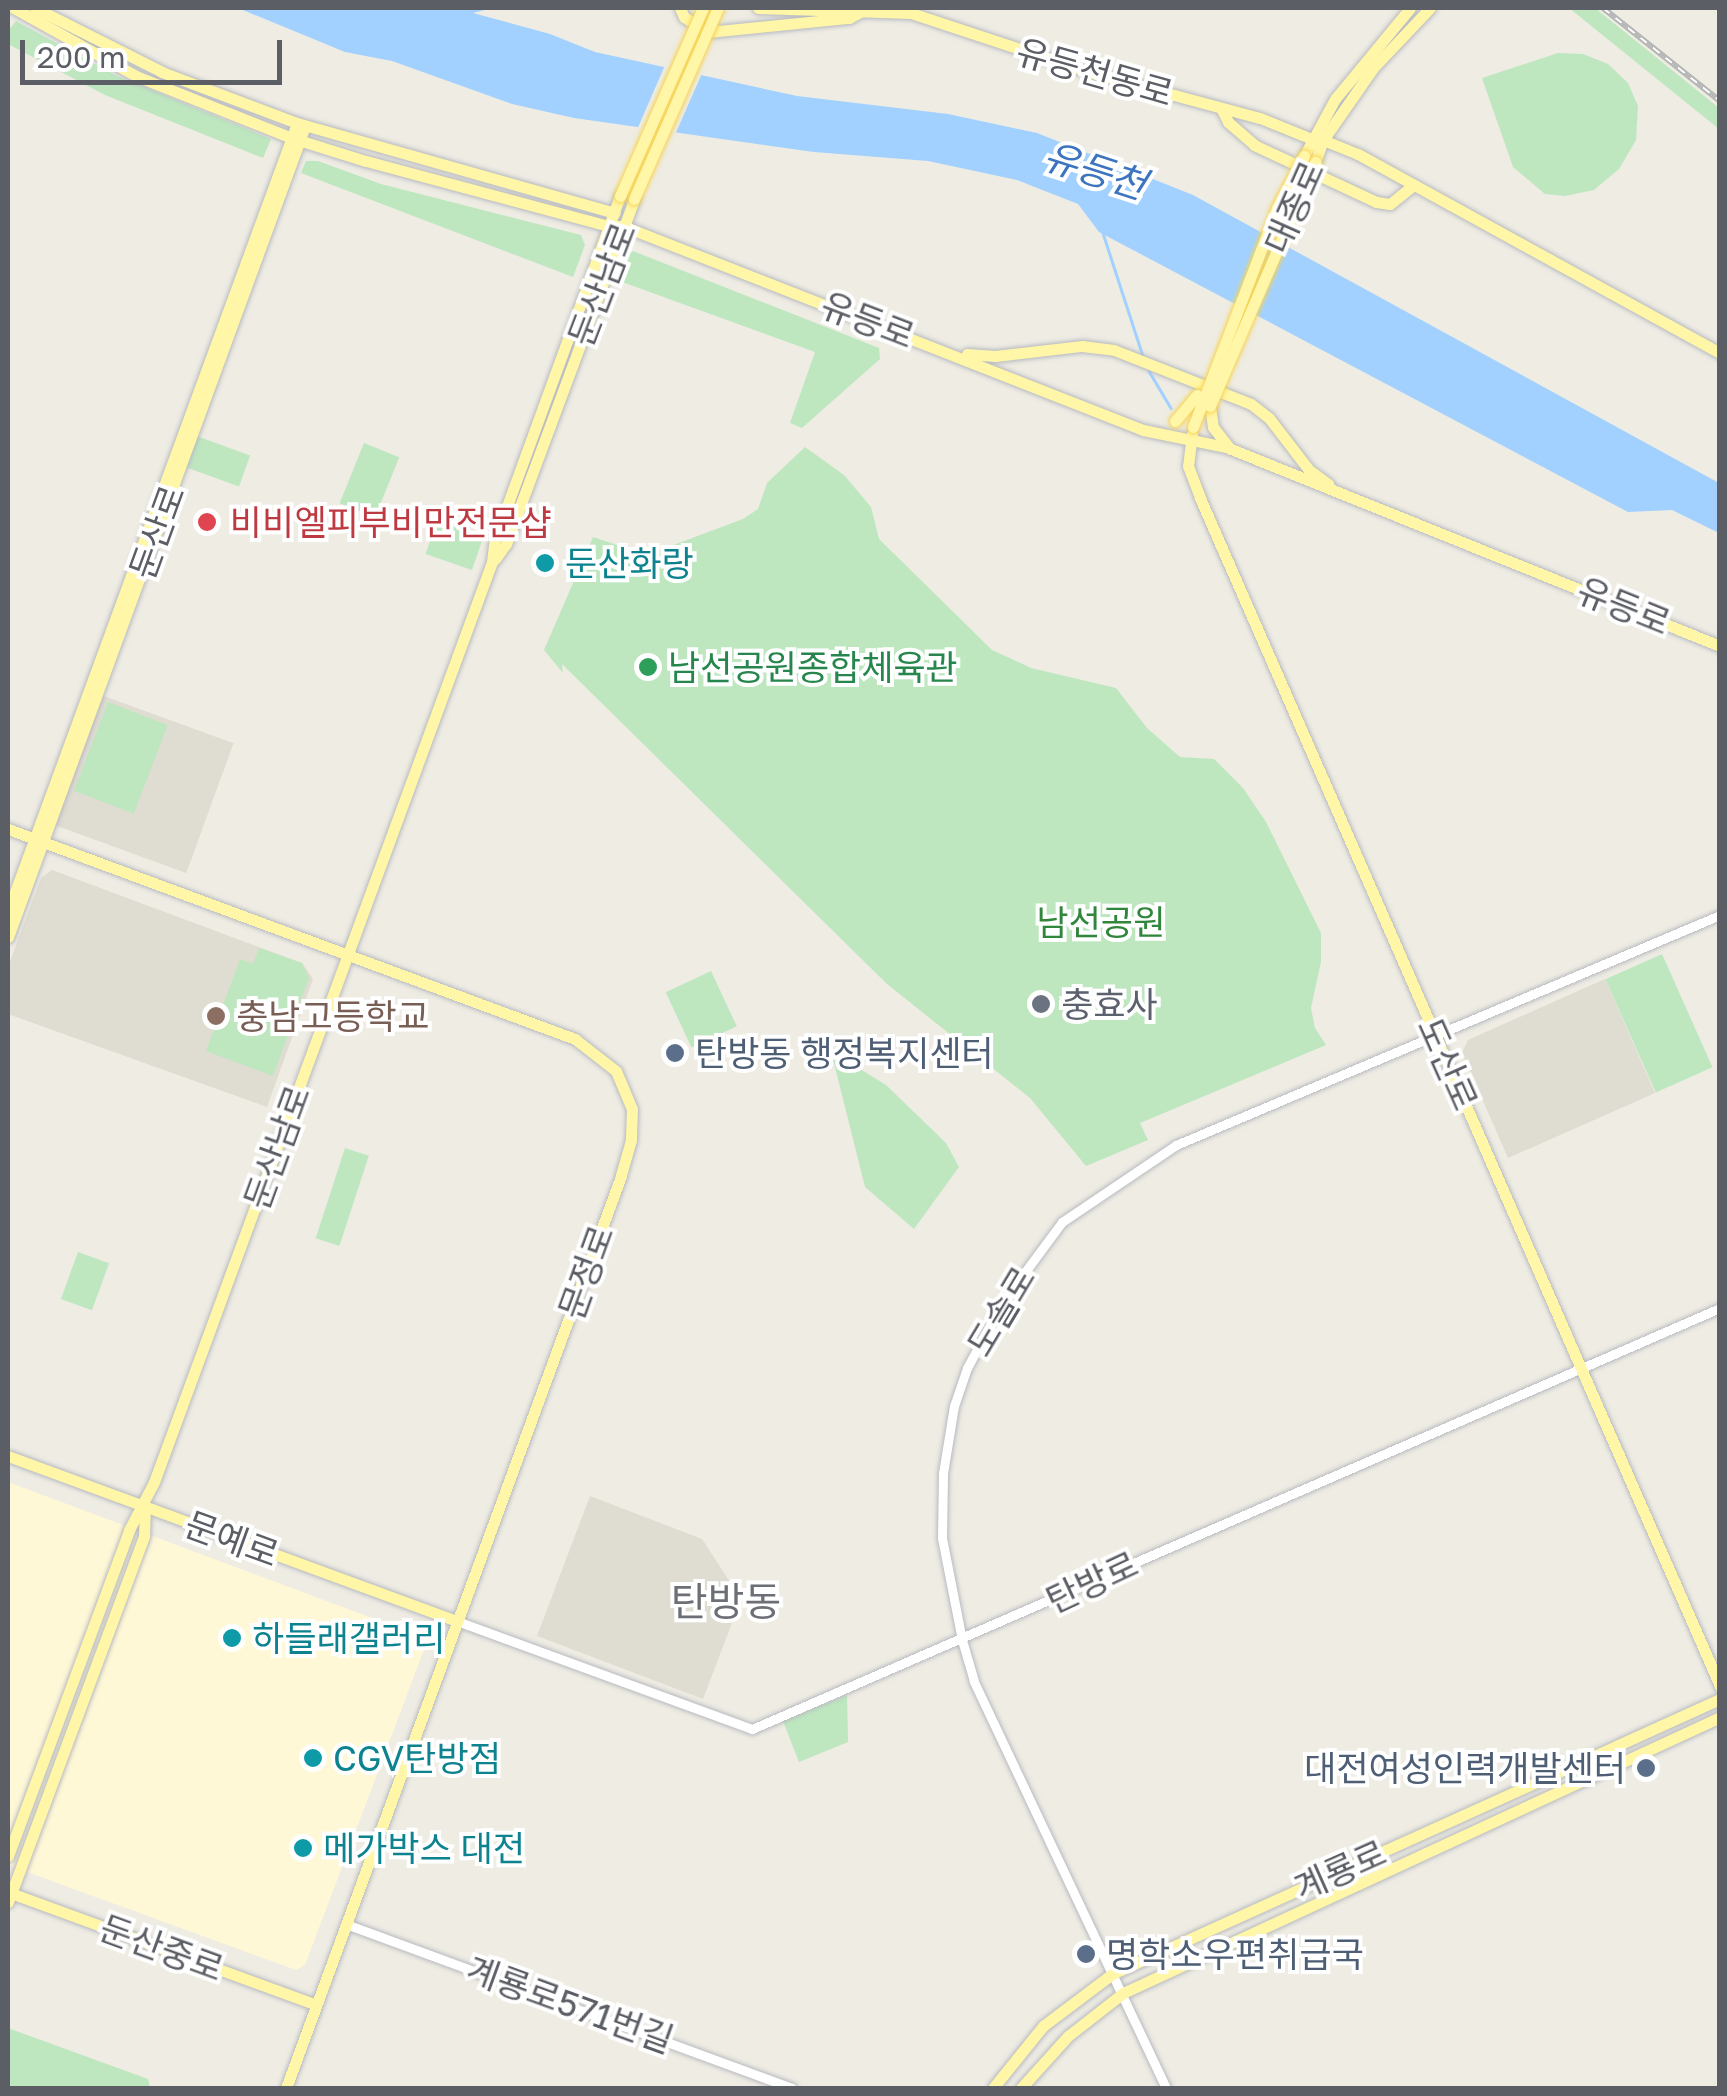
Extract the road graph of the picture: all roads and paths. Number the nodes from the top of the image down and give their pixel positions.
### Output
1 (14, 8) edge
2 (35, 8) edge
3 (680, 8) edge
4 (703, 8) edge
5 (718, 8) edge
6 (758, 8) edge
7 (1410, 8) edge
8 (867, 9) edge
9 (1428, 9) edge
10 (1221, 108) junction
11 (301, 125) junction
12 (296, 139) junction
13 (1318, 140) junction
14 (1309, 159) junction
15 (1412, 186) junction
16 (614, 213) junction
17 (616, 226) junction
18 (1720, 353) edge
19 (956, 354) junction
20 (1217, 360) junction
21 (1210, 406) junction
22 (1143, 430) junction
23 (1192, 434) junction
24 (1230, 449) junction
25 (1343, 495) junction
26 (1720, 646) edge
27 (8, 828) edge
28 (38, 840) junction
29 (8, 911) edge
30 (1720, 915) edge
31 (8, 938) edge
32 (348, 954) junction
33 (1436, 1037) junction
34 (1720, 1308) edge
35 (1581, 1369) junction
36 (8, 1456) edge
37 (145, 1506) junction
38 (457, 1622) junction
39 (962, 1640) junction
40 (1720, 1686) edge
41 (1720, 1699) edge
42 (1720, 1717) edge
43 (8, 1856) edge
44 (9, 1895) edge
45 (346, 1924) junction
46 (1112, 1974) junction
47 (1124, 1993) junction
48 (316, 2005) junction
49 (286, 2088) edge
50 (792, 2088) edge
51 (994, 2088) edge
52 (1021, 2088) edge
53 (1166, 2088) edge

1 - 12 main road, 유등로
2 - 11 main road
3 - 8 main road
4 - 16 main road, 둔산남로, bridge
5 - 17 main road, 둔산남로, bridge
6 - 8 main road, 유등천동로
7 - 13 main road, 대종로
8 - 10 main road, 유등천동로
9 - 13 main road, 대종로
10 - 13 main road, 유등천동로
10 - 15 main road
11 - 12 main road, 둔산로
11 - 16 main road
12 - 17 main road, 유등로
12 - 28 main road, 둔산로
13 - 14 main road, 대종로
13 - 15 main road, 유등천동로
14 - 20 main road, 대종로, bridge
14 - 21 main road, 대종로, bridge
15 - 18 main road, 유등천동로
16 - 17 main road
17 - 19 main road, 유등로
17 - 32 main road, 둔산남로
19 - 22 main road, 유등로
19 - 25 main road
20 - 22 main road, bridge
20 - 23 main road, 대종로, bridge
21 - 23 main road, 대종로, bridge
21 - 24 main road
22 - 23 main road, 유등로
23 - 24 main road, 유등로
23 - 33 main road, 도산로
24 - 25 main road, 유등로
25 - 26 main road, 유등로
27 - 28 main road, 문정로
28 - 29 main road, 둔산로
28 - 31 main road, 둔산로
28 - 32 main road, 문정로
30 - 33 street, 도솔로
32 - 37 main road, 둔산남로
32 - 38 main road, 문정로
33 - 35 main road, 도산로
33 - 39 street, 도솔로
34 - 35 street, 탄방로
35 - 39 street, 탄방로
35 - 40 main road, 도산로
36 - 37 main road, 문예로
37 - 38 main road, 문예로
37 - 43 main road, 둔산남로
37 - 44 main road, 둔산남로
38 - 39 street, 탄방로
38 - 45 main road, 문정로
39 - 46 street, 도솔로
41 - 46 main road, 계룡로
42 - 47 main road, 계룡로
44 - 48 main road, 둔산중로
45 - 48 main road, 문정로
45 - 50 street, 계룡로571번길
46 - 47 street, 도솔로
46 - 51 main road, 계룡로
47 - 52 main road, 계룡로
47 - 53 street, 도솔로
48 - 49 main road, 문정로

